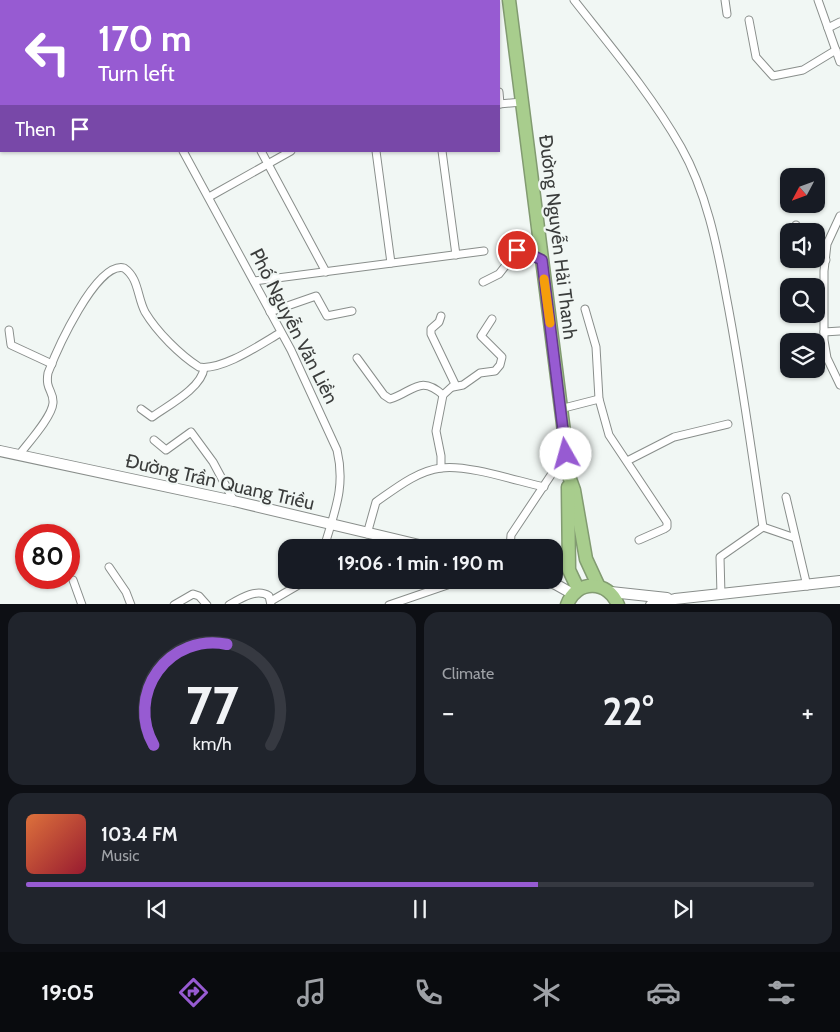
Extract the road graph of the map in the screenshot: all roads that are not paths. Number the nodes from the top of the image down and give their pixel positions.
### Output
1 (509, 0) edge
2 (574, 0) edge
3 (725, 0) edge
4 (818, 0) edge
5 (727, 14) dead end
6 (749, 20) dead end
7 (840, 22) edge
8 (828, 28) junction
9 (836, 50) junction
10 (840, 62) edge
11 (522, 102) junction
12 (500, 104) edge
13 (184, 152) edge
14 (261, 152) edge
15 (289, 152) edge
16 (376, 152) edge
17 (442, 152) edge
18 (268, 164) junction
19 (209, 197) junction
20 (840, 216) edge
21 (484, 251) dead end
22 (456, 255) junction
23 (542, 260) junction
24 (826, 260) joint
25 (391, 263) junction
26 (326, 272) junction
27 (254, 281) junction
28 (482, 282) dead end
29 (584, 309) dead end
30 (352, 311) dead end
31 (270, 312) junction
32 (441, 316) dead end
33 (492, 319) dead end
34 (9, 330) dead end
35 (840, 331) edge
36 (824, 332) junction
37 (280, 333) junction
38 (357, 358) dead end
39 (52, 364) junction
40 (204, 368) junction
41 (840, 385) edge
42 (453, 387) junction
43 (443, 395) junction
44 (600, 399) junction
45 (141, 409) dead end
46 (560, 409) junction
47 (728, 424) dead end
48 (154, 440) dead end
49 (0, 451) edge
50 (566, 454) junction
51 (20, 455) junction
52 (627, 461) junction
53 (441, 468) junction
54 (570, 479) junction
55 (544, 487) junction
56 (786, 497) dead end
57 (234, 501) junction
58 (330, 525) junction
59 (763, 527) junction
60 (367, 534) junction
61 (795, 538) junction
62 (326, 539) edge
63 (390, 539) edge
64 (511, 539) edge
65 (639, 540) dead end
66 (109, 567) dead end
67 (840, 581) edge
68 (598, 585) junction
69 (807, 586) junction
70 (76, 589) edge
71 (292, 589) edge
72 (435, 589) edge
73 (562, 589) edge
74 (611, 592) junction
75 (721, 595) junction
76 (573, 596) edge
77 (675, 600) junction
78 (271, 602) edge
79 (82, 604) edge
80 (130, 604) edge
81 (174, 604) edge
82 (208, 604) edge
83 (229, 604) edge
84 (389, 604) edge
85 (618, 604) edge
86 (655, 604) edge

1 - 11 highway, Đường Nguyễn Hải Thanh
2 - 59 street
3 - 5 street
4 - 8 street
6 - 9 street
7 - 8 street
8 - 9 street
9 - 10 street
11 - 12 street
11 - 23 highway, Đường Nguyễn Hải Thanh
13 - 19 street, Phố Nguyễn Văn Liền
14 - 18 street
15 - 18 street
16 - 25 street
17 - 22 street
18 - 19 street
18 - 26 street
19 - 27 street, Phố Nguyễn Văn Liền
20 - 24 street
21 - 22 street
22 - 25 street
23 - 28 street
23 - 46 highway, Đường Nguyễn Hải Thanh
24 - 36 street
25 - 26 street
26 - 27 street
27 - 31 street, Phố Nguyễn Văn Liền
29 - 44 street
30 - 31 street
31 - 37 street, Phố Nguyễn Văn Liền
32 - 42 street
33 - 42 street
34 - 39 street
35 - 36 street
36 - 41 street
37 - 40 street
37 - 58 street, Phố Nguyễn Văn Liền
38 - 43 street
39 - 40 street
39 - 51 street
40 - 45 street
42 - 43 street
43 - 53 street
44 - 46 street
44 - 52 street
46 - 50 highway, Đường Nguyễn Hải Thanh
47 - 52 street
48 - 57 street
49 - 51 main road, Đường Trần Quang Triều
50 - 54 highway, Đường Nguyễn Hải Thanh
50 - 55 street
51 - 57 main road, Đường Trần Quang Triều
52 - 65 street
53 - 55 street
53 - 60 street
54 - 68 highway, Đường Nguyễn Hải Thanh
54 - 76 highway, Đường Nguyễn Hải Thanh
55 - 64 street
56 - 61 street
57 - 58 main road, Đường Trần Quang Triều
58 - 60 main road, Đường Trần Quang Triều
58 - 62 street, Phố Nguyễn Văn Liền
59 - 61 street
59 - 75 street
60 - 63 main road, Đường Trần Quang Triều
61 - 69 street
66 - 80 street
67 - 69 main road
68 - 74 highway
68 - 76 highway
69 - 75 main road
70 - 79 street
71 - 78 street
72 - 84 street
73 - 76 main road
74 - 77 main road
74 - 85 highway
75 - 77 main road
77 - 86 main road
78 - 83 street
81 - 82 street

